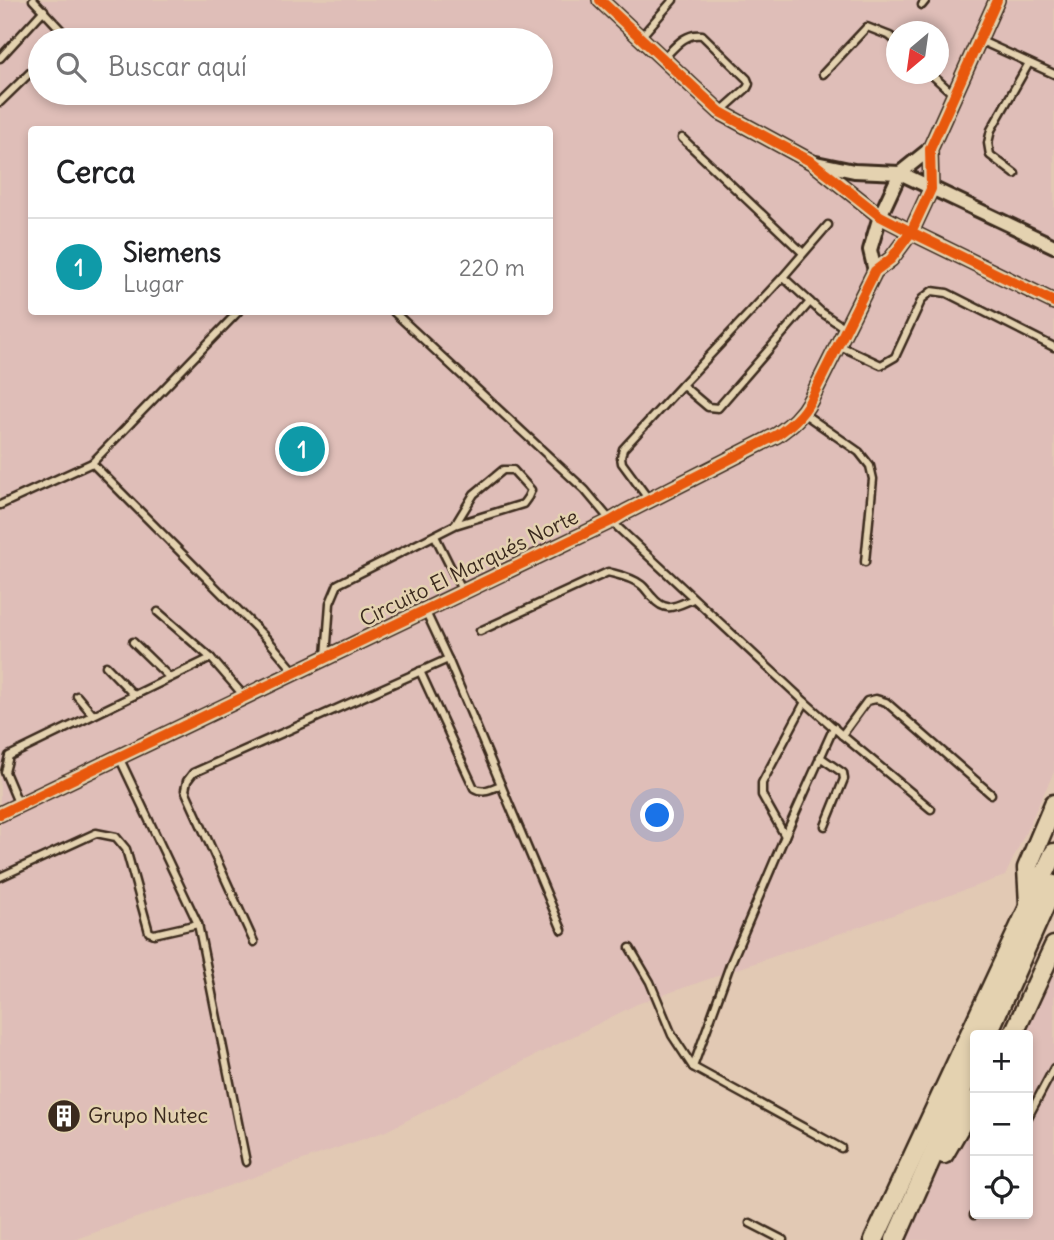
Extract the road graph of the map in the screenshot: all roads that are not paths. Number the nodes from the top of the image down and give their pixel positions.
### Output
1 (33, 0) edge
2 (600, 0) edge
3 (673, 0) edge
4 (997, 0) edge
5 (44, 10) junction
6 (59, 28) edge
7 (886, 34) edge
8 (640, 38) junction
9 (979, 40) junction
10 (0, 58) edge
11 (663, 59) junction
12 (1030, 63) junction
13 (823, 74) dead end
14 (1054, 74) edge
15 (28, 75) edge
16 (942, 84) edge
17 (954, 95) junction
18 (0, 102) edge
19 (720, 112) junction
20 (682, 138) dead end
21 (930, 149) junction
22 (812, 162) junction
23 (900, 173) junction
24 (1015, 174) dead end
25 (931, 189) junction
26 (880, 216) junction
27 (828, 225) dead end
28 (911, 232) junction
29 (1054, 246) edge
30 (803, 253) junction
31 (875, 271) junction
32 (783, 277) junction
33 (810, 302) junction
34 (1054, 302) edge
35 (235, 315) edge
36 (397, 315) edge
37 (846, 329) junction
38 (838, 345) junction
39 (1054, 347) edge
40 (682, 385) junction
41 (803, 413) junction
42 (92, 463) junction
43 (650, 501) junction
44 (0, 505) edge
45 (611, 521) junction
46 (456, 526) junction
47 (435, 536) junction
48 (864, 562) dead end
49 (463, 592) junction
50 (693, 599) junction
51 (425, 610) junction
52 (158, 612) dead end
53 (481, 631) dead end
54 (133, 642) dead end
55 (326, 657) junction
56 (211, 658) junction
57 (448, 659) junction
58 (106, 666) dead end
59 (420, 671) junction
60 (295, 672) junction
61 (170, 678) junction
62 (134, 695) junction
63 (77, 696) dead end
64 (245, 697) junction
65 (805, 702) junction
66 (93, 715) junction
67 (834, 727) junction
68 (842, 735) junction
69 (119, 757) junction
70 (820, 757) junction
71 (501, 785) junction
72 (991, 794) dead end
73 (1054, 804) edge
74 (19, 805) junction
75 (931, 809) dead end
76 (0, 814) edge
77 (825, 826) dead end
78 (785, 836) junction
79 (1054, 853) edge
80 (0, 877) edge
81 (1054, 885) edge
82 (1029, 907) junction
83 (198, 924) junction
84 (562, 930) dead end
85 (254, 942) dead end
86 (1054, 946) edge
87 (630, 948) dead end
88 (1050, 963) edge
89 (989, 1030) edge
90 (1016, 1030) edge
91 (693, 1067) junction
92 (1054, 1069) edge
93 (970, 1071) edge
94 (1033, 1108) edge
95 (970, 1109) edge
96 (841, 1148) dead end
97 (246, 1163) dead end
98 (750, 1223) dead end
99 (783, 1240) edge
100 (874, 1240) edge
101 (895, 1240) edge

1 - 5 lane
2 - 8 street
3 - 8 lane
4 - 9 street, Circuito El Marqués Norte
5 - 6 lane
5 - 10 lane
7 - 13 lane
8 - 11 street
9 - 12 lane
9 - 17 street, Circuito El Marqués Norte
11 - 19 street
11 - 19 lane
12 - 14 lane
12 - 24 lane
15 - 18 lane
16 - 17 lane
17 - 21 street, Circuito El Marqués Norte
19 - 22 street
20 - 30 lane
21 - 23 street, Circuito El Marqués Norte
21 - 25 street, Circuito El Marqués Norte
22 - 23 street
22 - 26 street
23 - 25 street
23 - 26 street, Circuito El Marqués Norte
25 - 28 street, Circuito El Marqués Norte
25 - 29 street
26 - 28 street
26 - 31 street, Circuito El Marqués Norte
27 - 30 lane
28 - 31 street, Circuito El Marqués Norte
28 - 34 street
30 - 32 lane
31 - 37 street, Circuito El Marqués Norte
32 - 33 lane
32 - 40 lane
33 - 37 lane
33 - 40 lane
35 - 42 lane
36 - 45 lane
37 - 38 street, Circuito El Marqués Norte
38 - 39 lane
38 - 41 street, Circuito El Marqués Norte
40 - 43 lane
41 - 43 street, Circuito El Marqués Norte
41 - 48 lane
42 - 44 lane
42 - 60 lane
43 - 45 street, Circuito El Marqués Norte
45 - 49 street, Circuito El Marqués Norte
45 - 50 lane
46 - 46 lane
46 - 47 lane
47 - 49 lane
47 - 55 lane
49 - 51 street, Circuito El Marqués Norte
50 - 53 lane
50 - 65 lane
51 - 55 street, Circuito El Marqués Norte
51 - 57 lane
52 - 56 lane
54 - 61 lane
55 - 60 street, Circuito El Marqués Norte
56 - 61 lane
56 - 64 lane
57 - 59 lane
57 - 71 lane
58 - 62 lane
59 - 71 lane
59 - 85 lane
60 - 64 street, Circuito El Marqués Norte
61 - 62 lane
62 - 66 lane
63 - 66 lane
64 - 69 street, Circuito El Marqués Norte
65 - 67 lane
65 - 78 lane
66 - 74 lane
67 - 68 lane
67 - 70 lane
68 - 72 lane
68 - 75 lane
69 - 74 street, Circuito El Marqués Norte
69 - 83 lane
70 - 77 lane
70 - 78 lane
71 - 84 lane
73 - 82 main road
74 - 76 street, Circuito El Marqués Norte
78 - 91 lane
79 - 82 main road
80 - 83 lane
81 - 89 main road
82 - 100 main road
83 - 97 lane
86 - 88 main road
87 - 91 lane
88 - 90 main road
91 - 96 lane
92 - 94 lane
93 - 101 main road
95 - 101 main road
98 - 99 lane

